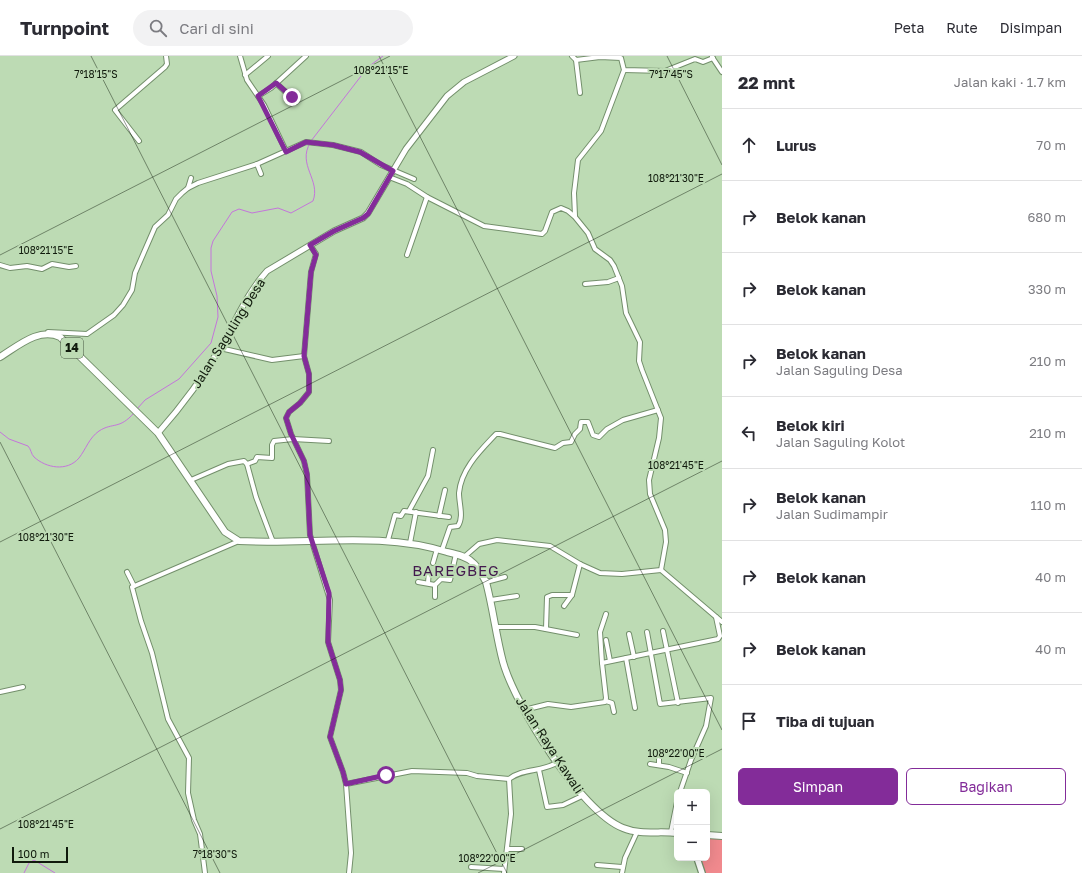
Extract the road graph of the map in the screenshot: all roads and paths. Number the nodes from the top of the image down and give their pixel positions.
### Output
1 (166, 56) edge
2 (240, 56) edge
3 (268, 56) edge
4 (306, 56) edge
5 (514, 56) edge
6 (572, 56) edge
7 (712, 57) edge
8 (576, 60) junction
9 (624, 70) junction
10 (722, 72) edge
11 (245, 75) junction
12 (276, 83) junction
13 (580, 94) dead end
14 (258, 96) junction
15 (296, 102) dead end
16 (139, 141) dead end
17 (286, 152) junction
18 (257, 164) junction
19 (393, 171) junction
20 (261, 174) dead end
21 (389, 177) junction
22 (191, 178) dead end
23 (414, 179) dead end
24 (188, 188) junction
25 (427, 197) junction
26 (575, 217) junction
27 (310, 245) junction
28 (407, 255) dead end
29 (0, 265) edge
30 (76, 266) dead end
31 (619, 278) junction
32 (585, 284) dead end
33 (42, 334) junction
34 (220, 348) junction
35 (304, 356) junction
36 (0, 357) edge
37 (658, 410) junction
38 (158, 433) junction
39 (293, 439) junction
40 (329, 441) dead end
41 (433, 450) dead end
42 (247, 464) junction
43 (191, 480) junction
44 (445, 490) dead end
45 (409, 511) junction
46 (416, 512) junction
47 (439, 516) junction
48 (449, 517) dead end
49 (388, 540) junction
50 (239, 541) junction
51 (311, 541) junction
52 (273, 542) junction
53 (410, 543) junction
54 (439, 549) junction
55 (456, 554) junction
56 (464, 557) junction
57 (433, 563) dead end
58 (580, 564) junction
59 (429, 570) dead end
60 (661, 570) junction
61 (127, 572) dead end
62 (505, 577) dead end
63 (418, 582) dead end
64 (486, 582) junction
65 (428, 583) junction
66 (435, 585) junction
67 (134, 586) junction
68 (572, 595) junction
69 (517, 596) dead end
70 (435, 597) dead end
71 (491, 600) junction
72 (564, 606) dead end
73 (606, 614) dead end
74 (716, 617) junction
75 (722, 622) edge
76 (496, 627) junction
77 (546, 629) junction
78 (663, 631) dead end
79 (647, 632) dead end
80 (629, 634) dead end
81 (577, 635) dead end
82 (606, 640) dead end
83 (668, 649) junction
84 (652, 652) junction
85 (634, 657) junction
86 (626, 658) junction
87 (610, 661) junction
88 (602, 663) junction
89 (22, 687) dead end
90 (0, 692) edge
91 (606, 701) junction
92 (678, 702) junction
93 (635, 708) dead end
94 (524, 710) junction
95 (614, 712) dead end
96 (659, 754) dead end
97 (558, 762) junction
98 (650, 764) dead end
99 (659, 765) junction
100 (539, 770) junction
101 (687, 773) junction
102 (509, 779) junction
103 (346, 784) junction
104 (681, 789) edge
105 (582, 796) junction
106 (637, 832) junction
107 (674, 833) edge
108 (710, 836) edge
109 (722, 836) edge
110 (507, 849) junction
111 (522, 849) dead end
112 (698, 861) edge
113 (597, 865) dead end
114 (471, 866) dead end
115 (622, 867) junction
116 (504, 871) edge
117 (205, 873) edge
118 (349, 873) edge
119 (622, 873) edge
120 (702, 873) edge

1 - 16 street
2 - 11 street
3 - 11 street
4 - 12 street
5 - 19 street, Jalan Saguling Desa
6 - 8 street
7 - 9 street
7 - 10 street
8 - 9 street
8 - 13 street
9 - 26 street
11 - 14 street
12 - 14 street
12 - 15 street
14 - 17 street
17 - 18 street
17 - 19 street
18 - 20 street
18 - 24 street
19 - 21 street, Jalan Saguling Desa
19 - 23 street
21 - 25 street
21 - 27 street, Jalan Saguling Desa
22 - 24 street
24 - 33 street
25 - 26 street
25 - 28 street
26 - 31 street
27 - 34 street, Jalan Saguling Desa
27 - 35 street
29 - 30 street
31 - 32 street
31 - 37 street
33 - 36 highway
33 - 38 highway, 14
34 - 35 street
34 - 38 street, Jalan Saguling Desa
35 - 39 street
37 - 54 street
37 - 60 street
38 - 43 highway, 14
39 - 40 street
39 - 42 street
39 - 51 street
41 - 45 street
42 - 43 street
42 - 52 street
43 - 50 highway, 14
44 - 47 street
45 - 46 street
45 - 49 street
46 - 47 street
46 - 53 street
47 - 48 street
49 - 51 highway, Jalan Raya Kawali
49 - 53 highway, Jalan Raya Kawali
50 - 52 highway, Jalan Raya Kawali
50 - 67 street
51 - 52 highway, Jalan Raya Kawali
51 - 103 street
53 - 54 highway, Jalan Raya Kawali
54 - 55 highway, Jalan Raya Kawali
54 - 57 street
55 - 56 highway, Jalan Raya Kawali
55 - 66 street
56 - 58 street
56 - 64 highway, Jalan Raya Kawali
58 - 60 street
58 - 68 street
59 - 65 street
60 - 74 street
61 - 67 street
62 - 64 street
63 - 65 street
64 - 71 highway, Jalan Raya Kawali
65 - 66 street
66 - 70 street
67 - 117 street
68 - 72 street
68 - 77 street
69 - 71 street
71 - 76 highway, Jalan Raya Kawali
73 - 88 street
74 - 75 street
74 - 83 street
76 - 77 street
76 - 94 highway, Jalan Raya Kawali
77 - 81 street
78 - 83 street
79 - 84 street
80 - 85 street
82 - 87 street
83 - 84 street
83 - 92 street
84 - 85 street
84 - 92 street
85 - 86 street
86 - 87 street
86 - 93 street
87 - 88 street
88 - 91 street
89 - 90 street
91 - 94 street
91 - 95 street
92 - 101 street
94 - 97 highway, Jalan Raya Kawali
96 - 99 street
97 - 100 street
97 - 105 highway, Jalan Raya Kawali
98 - 99 street
99 - 101 street
100 - 102 street
100 - 105 street
101 - 104 street
102 - 103 street
102 - 110 street
103 - 118 street
105 - 106 highway, Jalan Raya Kawali
106 - 107 highway, Jalan Raya Kawali
106 - 115 street
108 - 109 highway
110 - 111 street
110 - 116 street
112 - 120 main road
113 - 115 street
114 - 116 street
115 - 119 street

